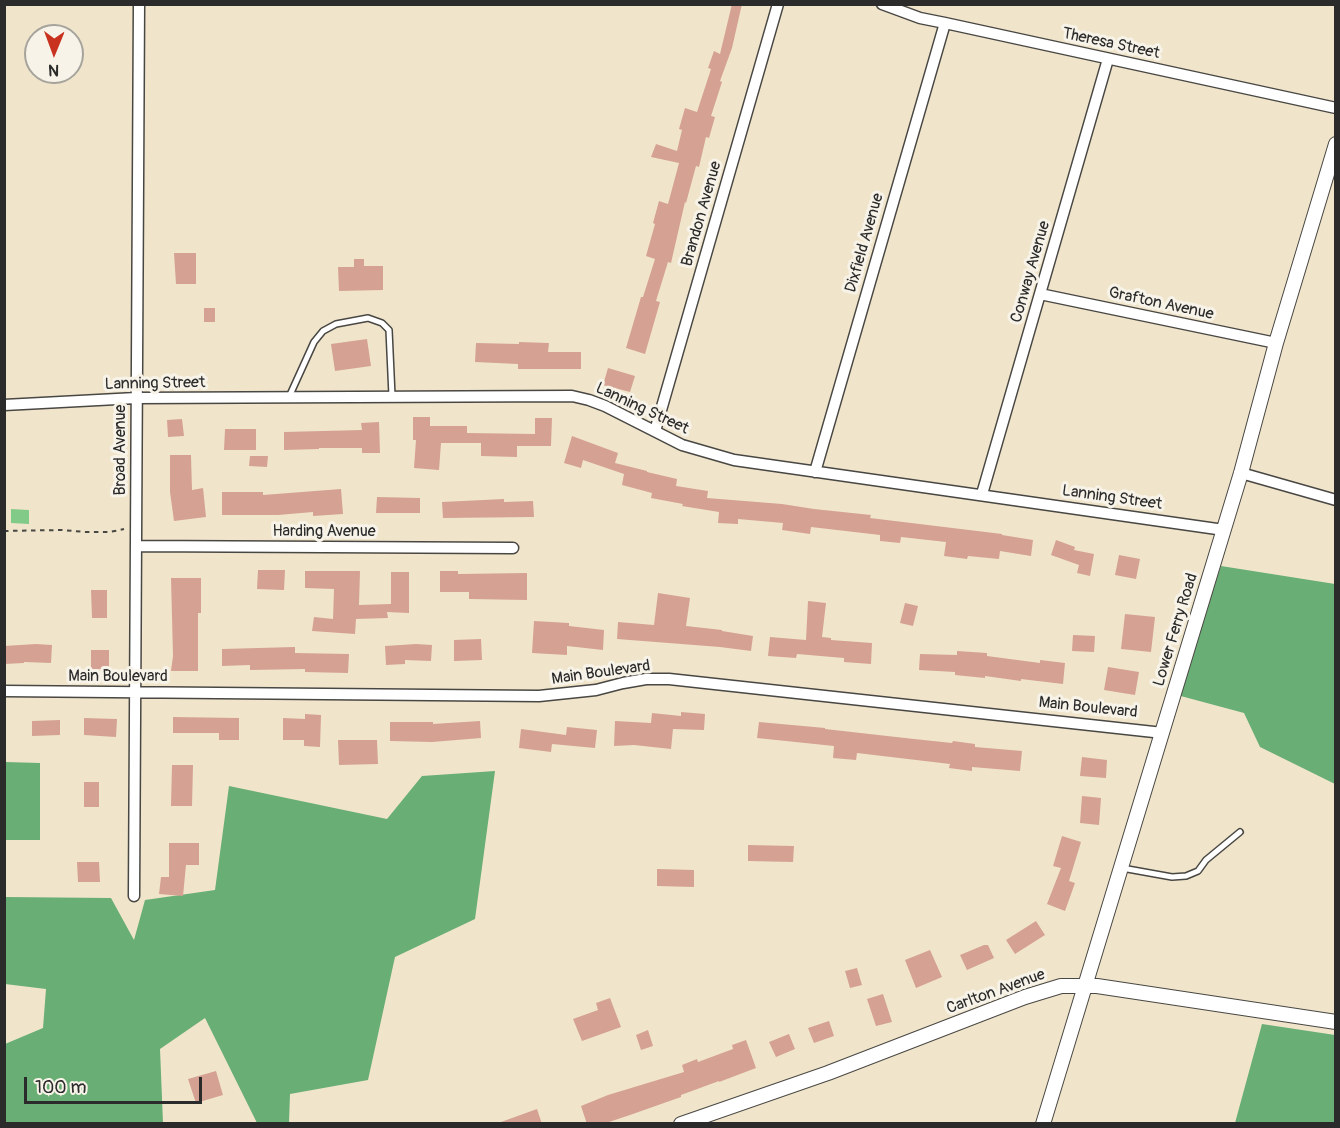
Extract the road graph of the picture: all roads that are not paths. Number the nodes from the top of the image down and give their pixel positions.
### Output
1 (139, 4) edge
2 (778, 4) edge
3 (882, 4) edge
4 (945, 23) junction
5 (1108, 59) junction
6 (1335, 108) edge
7 (1335, 144) edge
8 (1040, 294) junction
9 (1276, 343) junction
10 (392, 396) junction
11 (289, 397) junction
12 (136, 398) junction
13 (4, 405) edge
14 (655, 431) junction
15 (815, 472) junction
16 (1241, 473) junction
17 (982, 494) junction
18 (1335, 500) edge
19 (1224, 530) junction
20 (136, 546) junction
21 (513, 548) dead end
22 (4, 691) edge
23 (135, 692) junction
24 (1163, 732) junction
25 (1240, 831) dead end
26 (1121, 868) junction
27 (134, 896) dead end
28 (1084, 985) junction
29 (1335, 1022) edge
30 (681, 1124) edge
31 (1043, 1124) edge

1 - 12 street, Broad Avenue
2 - 14 street, Brandon Avenue
3 - 4 street, Theresa Street
4 - 5 street, Theresa Street
4 - 15 street, Dixfield Avenue
5 - 6 street, Theresa Street
5 - 8 street, Conway Avenue
7 - 9 street, Lower Ferry Road
8 - 9 street, Grafton Avenue
8 - 17 street, Conway Avenue
9 - 16 street, Lower Ferry Road
10 - 11 street, Lanning Street
10 - 11 lane
10 - 14 street, Lanning Street
11 - 12 street, Lanning Street
12 - 13 street, Lanning Street
12 - 20 street, Broad Avenue
14 - 15 street, Lanning Street
15 - 17 street, Lanning Street
16 - 18 street
16 - 19 street, Lower Ferry Road
17 - 19 street, Lanning Street
19 - 24 street, Lower Ferry Road
20 - 21 street, Harding Avenue
20 - 23 street, Broad Avenue
22 - 23 street, Main Boulevard
23 - 24 street, Main Boulevard
23 - 27 street, Broad Avenue
24 - 26 street, Lower Ferry Road
25 - 26 lane
26 - 28 street, Lower Ferry Road
28 - 29 street, Carlton Avenue
28 - 30 street, Carlton Avenue
28 - 31 street, Lower Ferry Road

